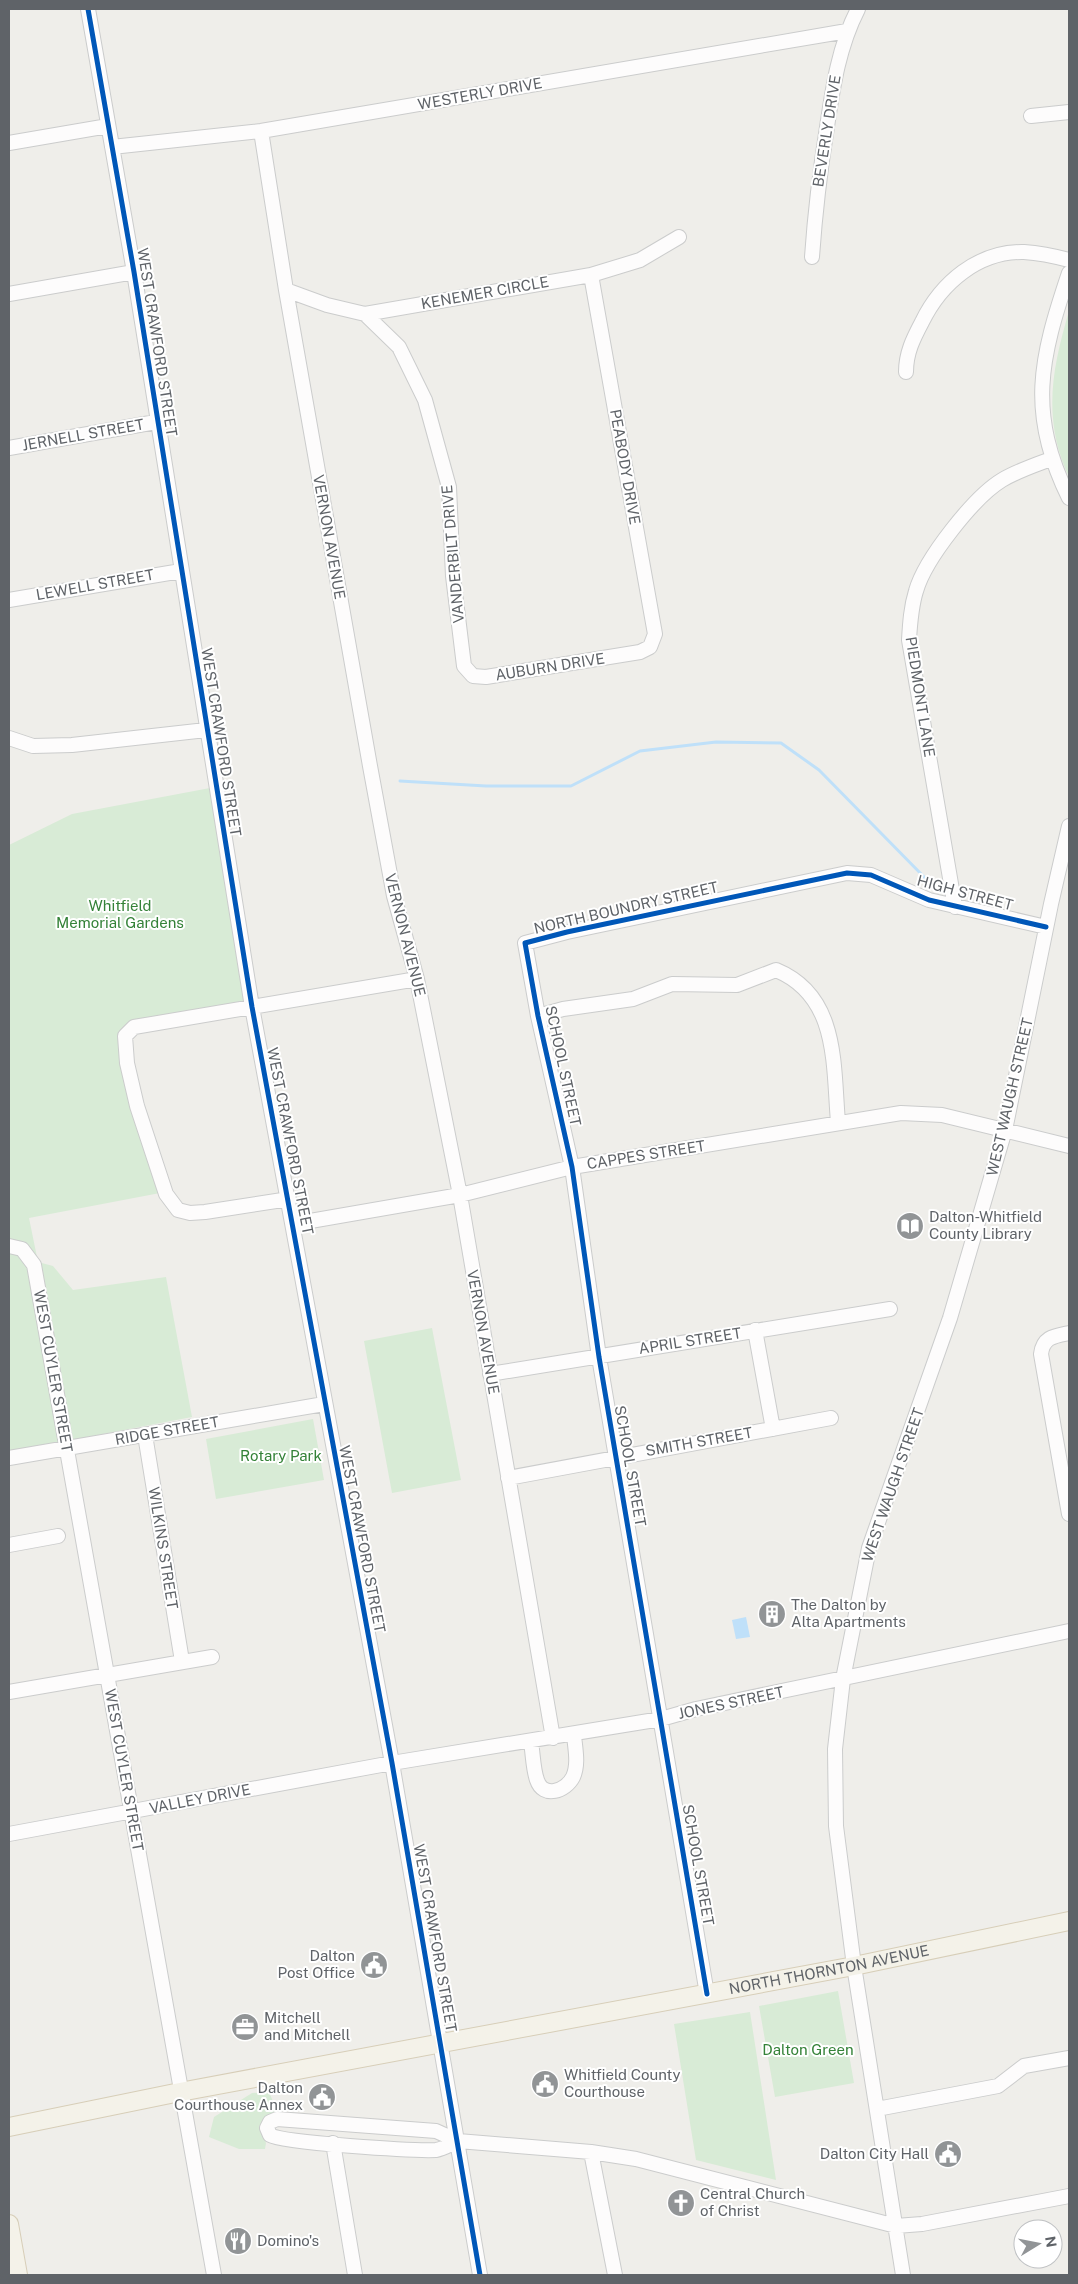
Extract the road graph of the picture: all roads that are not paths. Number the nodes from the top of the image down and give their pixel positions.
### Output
1 (88, 9) edge
2 (858, 9) edge
3 (846, 31) junction
4 (1069, 112) edge
5 (1031, 116) dead end
6 (108, 126) junction
7 (261, 131) junction
8 (9, 143) edge
9 (112, 147) junction
10 (679, 237) dead end
11 (812, 257) dead end
12 (1069, 260) edge
13 (134, 272) junction
14 (1069, 273) edge
15 (591, 275) junction
16 (286, 290) junction
17 (9, 294) edge
18 (365, 314) junction
19 (906, 372) dead end
20 (156, 422) junction
21 (9, 448) edge
22 (1051, 459) junction
23 (1069, 498) edge
24 (181, 571) junction
25 (9, 600) edge
26 (640, 652) joint
27 (464, 666) joint
28 (206, 730) junction
29 (9, 738) edge
30 (1069, 826) edge
31 (732, 896) joint
32 (955, 907) junction
33 (1046, 927) junction
34 (525, 943) joint
35 (417, 978) junction
36 (252, 1007) junction
37 (538, 1016) junction
38 (838, 1122) junction
39 (1005, 1130) junction
40 (1069, 1146) edge
41 (572, 1167) junction
42 (460, 1195) junction
43 (289, 1199) junction
44 (293, 1224) junction
45 (9, 1246) edge
46 (890, 1309) dead end
47 (755, 1330) junction
48 (1069, 1333) edge
49 (598, 1357) junction
50 (490, 1374) junction
51 (324, 1404) junction
52 (831, 1418) dead end
53 (773, 1428) junction
54 (144, 1435) junction
55 (67, 1448) junction
56 (616, 1457) junction
57 (9, 1458) edge
58 (508, 1478) junction
59 (1069, 1510) edge
60 (1069, 1514) edge
61 (58, 1536) dead end
62 (9, 1545) edge
63 (1069, 1631) edge
64 (212, 1657) dead end
65 (182, 1661) junction
66 (108, 1674) junction
67 (843, 1679) junction
68 (9, 1692) edge
69 (660, 1719) junction
70 (574, 1734) junction
71 (553, 1738) junction
72 (531, 1742) junction
73 (392, 1763) junction
74 (132, 1812) junction
75 (9, 1834) edge
76 (1069, 1921) edge
77 (854, 1966) junction
78 (707, 1994) junction
79 (441, 2044) junction
80 (1069, 2058) edge
81 (180, 2092) junction
82 (878, 2109) junction
83 (9, 2128) edge
84 (458, 2141) junction
85 (333, 2143) junction
86 (591, 2152) junction
87 (1069, 2196) edge
88 (9, 2224) edge
89 (896, 2226) junction
90 (18, 2275) edge
91 (214, 2275) edge
92 (355, 2275) edge
93 (480, 2275) edge
94 (615, 2275) edge
95 (903, 2275) edge

1 - 6 street, WEST CRAWFORD STREET
2 - 3 street, BEVERLY DRIVE
3 - 7 street, WESTERLY DRIVE
3 - 11 street, BEVERLY DRIVE
4 - 5 street
6 - 8 street
6 - 9 street, WEST CRAWFORD STREET
7 - 9 street, WESTERLY DRIVE
7 - 16 street, VERNON AVENUE
9 - 13 street, WEST CRAWFORD STREET
10 - 15 street, KENEMER CIRCLE
12 - 19 street
13 - 17 street
13 - 20 street, WEST CRAWFORD STREET
14 - 22 street
15 - 18 street, KENEMER CIRCLE
15 - 26 street, PEABODY DRIVE
16 - 18 street, KENEMER CIRCLE
16 - 35 street, VERNON AVENUE
18 - 27 street, VANDERBILT DRIVE
20 - 21 street, JERNELL STREET
20 - 24 street, WEST CRAWFORD STREET
22 - 23 street
22 - 32 street, PIEDMONT LANE
24 - 25 street, LEWELL STREET
24 - 28 street, WEST CRAWFORD STREET
26 - 27 street, AUBURN DRIVE
28 - 29 street
28 - 36 street, WEST CRAWFORD STREET
30 - 33 street, WEST WAUGH STREET
31 - 32 street, HIGH STREET
31 - 34 street, NORTH BOUNDRY STREET
32 - 33 street, HIGH STREET
33 - 39 street, WEST WAUGH STREET
34 - 37 street, SCHOOL STREET
35 - 36 street
35 - 42 street, VERNON AVENUE
36 - 43 street, WEST CRAWFORD STREET
36 - 43 street
37 - 38 street
37 - 41 street, SCHOOL STREET
38 - 39 street, CAPPES STREET
38 - 41 street, CAPPES STREET
39 - 40 street, CAPPES STREET
39 - 67 street, WEST WAUGH STREET
41 - 42 street, CAPPES STREET
41 - 49 street, SCHOOL STREET
42 - 44 street, CAPPES STREET
42 - 50 street, VERNON AVENUE
43 - 44 street, WEST CRAWFORD STREET
44 - 51 street, WEST CRAWFORD STREET
45 - 55 street, WEST CUYLER STREET
46 - 47 street, APRIL STREET
47 - 49 street, APRIL STREET
47 - 53 street
48 - 59 street
49 - 50 street, APRIL STREET
49 - 56 street, SCHOOL STREET
50 - 58 street, VERNON AVENUE
51 - 54 street, RIDGE STREET
51 - 73 street, WEST CRAWFORD STREET
52 - 53 street, SMITH STREET
53 - 56 street, SMITH STREET
54 - 55 street, RIDGE STREET
54 - 65 street, WILKINS STREET
55 - 57 street, RIDGE STREET
55 - 66 street, WEST CUYLER STREET
56 - 58 street, SMITH STREET
56 - 69 street, SCHOOL STREET
58 - 71 street, VERNON AVENUE
59 - 60 street
61 - 62 street
63 - 67 street, JONES STREET
64 - 65 street
65 - 66 street
66 - 68 street
66 - 74 street, WEST CUYLER STREET
67 - 69 street, JONES STREET
67 - 77 street, WEST WAUGH STREET
69 - 70 street, JONES STREET
69 - 78 street, SCHOOL STREET
70 - 71 street, JONES STREET
70 - 72 street
71 - 72 street, JONES STREET
72 - 73 street, JONES STREET
73 - 74 street, VALLEY DRIVE
73 - 79 street, WEST CRAWFORD STREET
74 - 75 street, VALLEY DRIVE
74 - 81 street, WEST CUYLER STREET
76 - 77 main road, NORTH THORNTON AVENUE
77 - 78 main road, NORTH THORNTON AVENUE
77 - 82 street, WEST WAUGH STREET
78 - 79 main road, NORTH THORNTON AVENUE
79 - 81 main road, NORTH THORNTON AVENUE
79 - 84 street, WEST CRAWFORD STREET
80 - 82 street
81 - 83 main road, NORTH THORNTON AVENUE
81 - 91 street, WEST CUYLER STREET
82 - 89 street, WEST WAUGH STREET
84 - 85 street
84 - 85 street
84 - 86 street
84 - 93 street, WEST CRAWFORD STREET
85 - 92 street
86 - 89 street
86 - 94 street
87 - 89 street
88 - 90 main road
89 - 95 street, WEST WAUGH STREET

